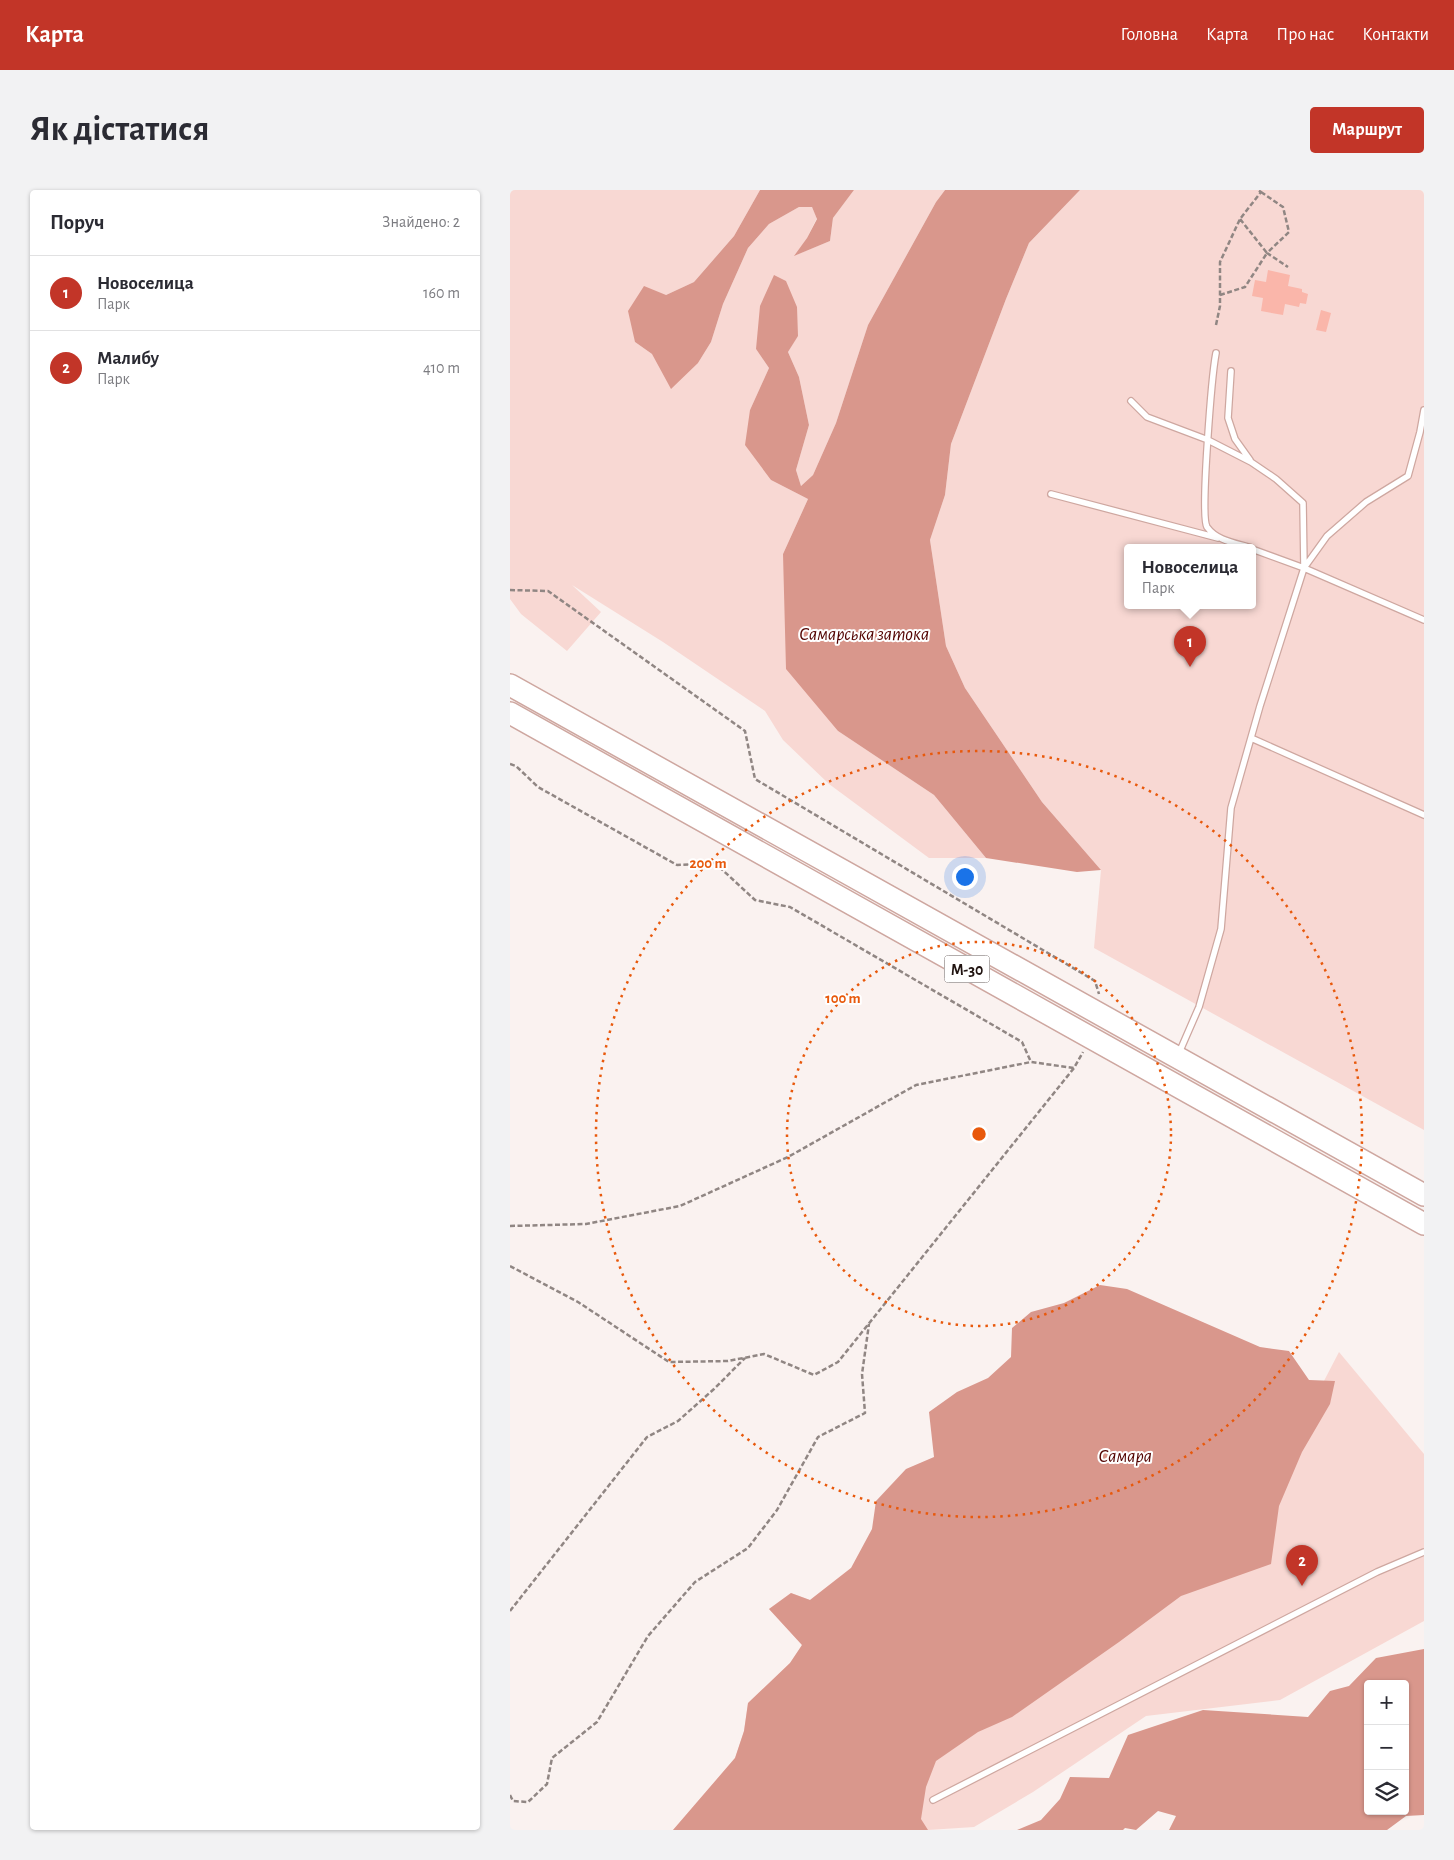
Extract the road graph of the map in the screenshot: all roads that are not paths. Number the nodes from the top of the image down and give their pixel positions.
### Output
1 (1216, 353) dead end
2 (1231, 371) dead end
3 (1131, 401) dead end
4 (1424, 410) edge
5 (1208, 440) junction
6 (1251, 462) junction
7 (1051, 494) dead end
8 (1219, 538) junction
9 (1239, 544) edge
10 (1256, 550) edge
11 (1304, 568) junction
12 (1424, 620) edge
13 (510, 685) edge
14 (510, 713) edge
15 (1251, 738) junction
16 (1424, 815) edge
17 (1177, 1057) junction
18 (1424, 1195) edge
19 (1424, 1224) edge
20 (1424, 1552) edge
21 (932, 1800) dead end

1 - 5 lane
2 - 6 lane
3 - 5 lane
4 - 11 lane
5 - 6 lane
5 - 8 lane
6 - 11 lane
7 - 8 lane
8 - 9 lane
10 - 11 lane
11 - 12 lane
11 - 15 lane
13 - 17 highway, М-30
14 - 19 highway, М-30
15 - 16 lane
15 - 17 lane
17 - 18 highway, М-30
20 - 21 lane

